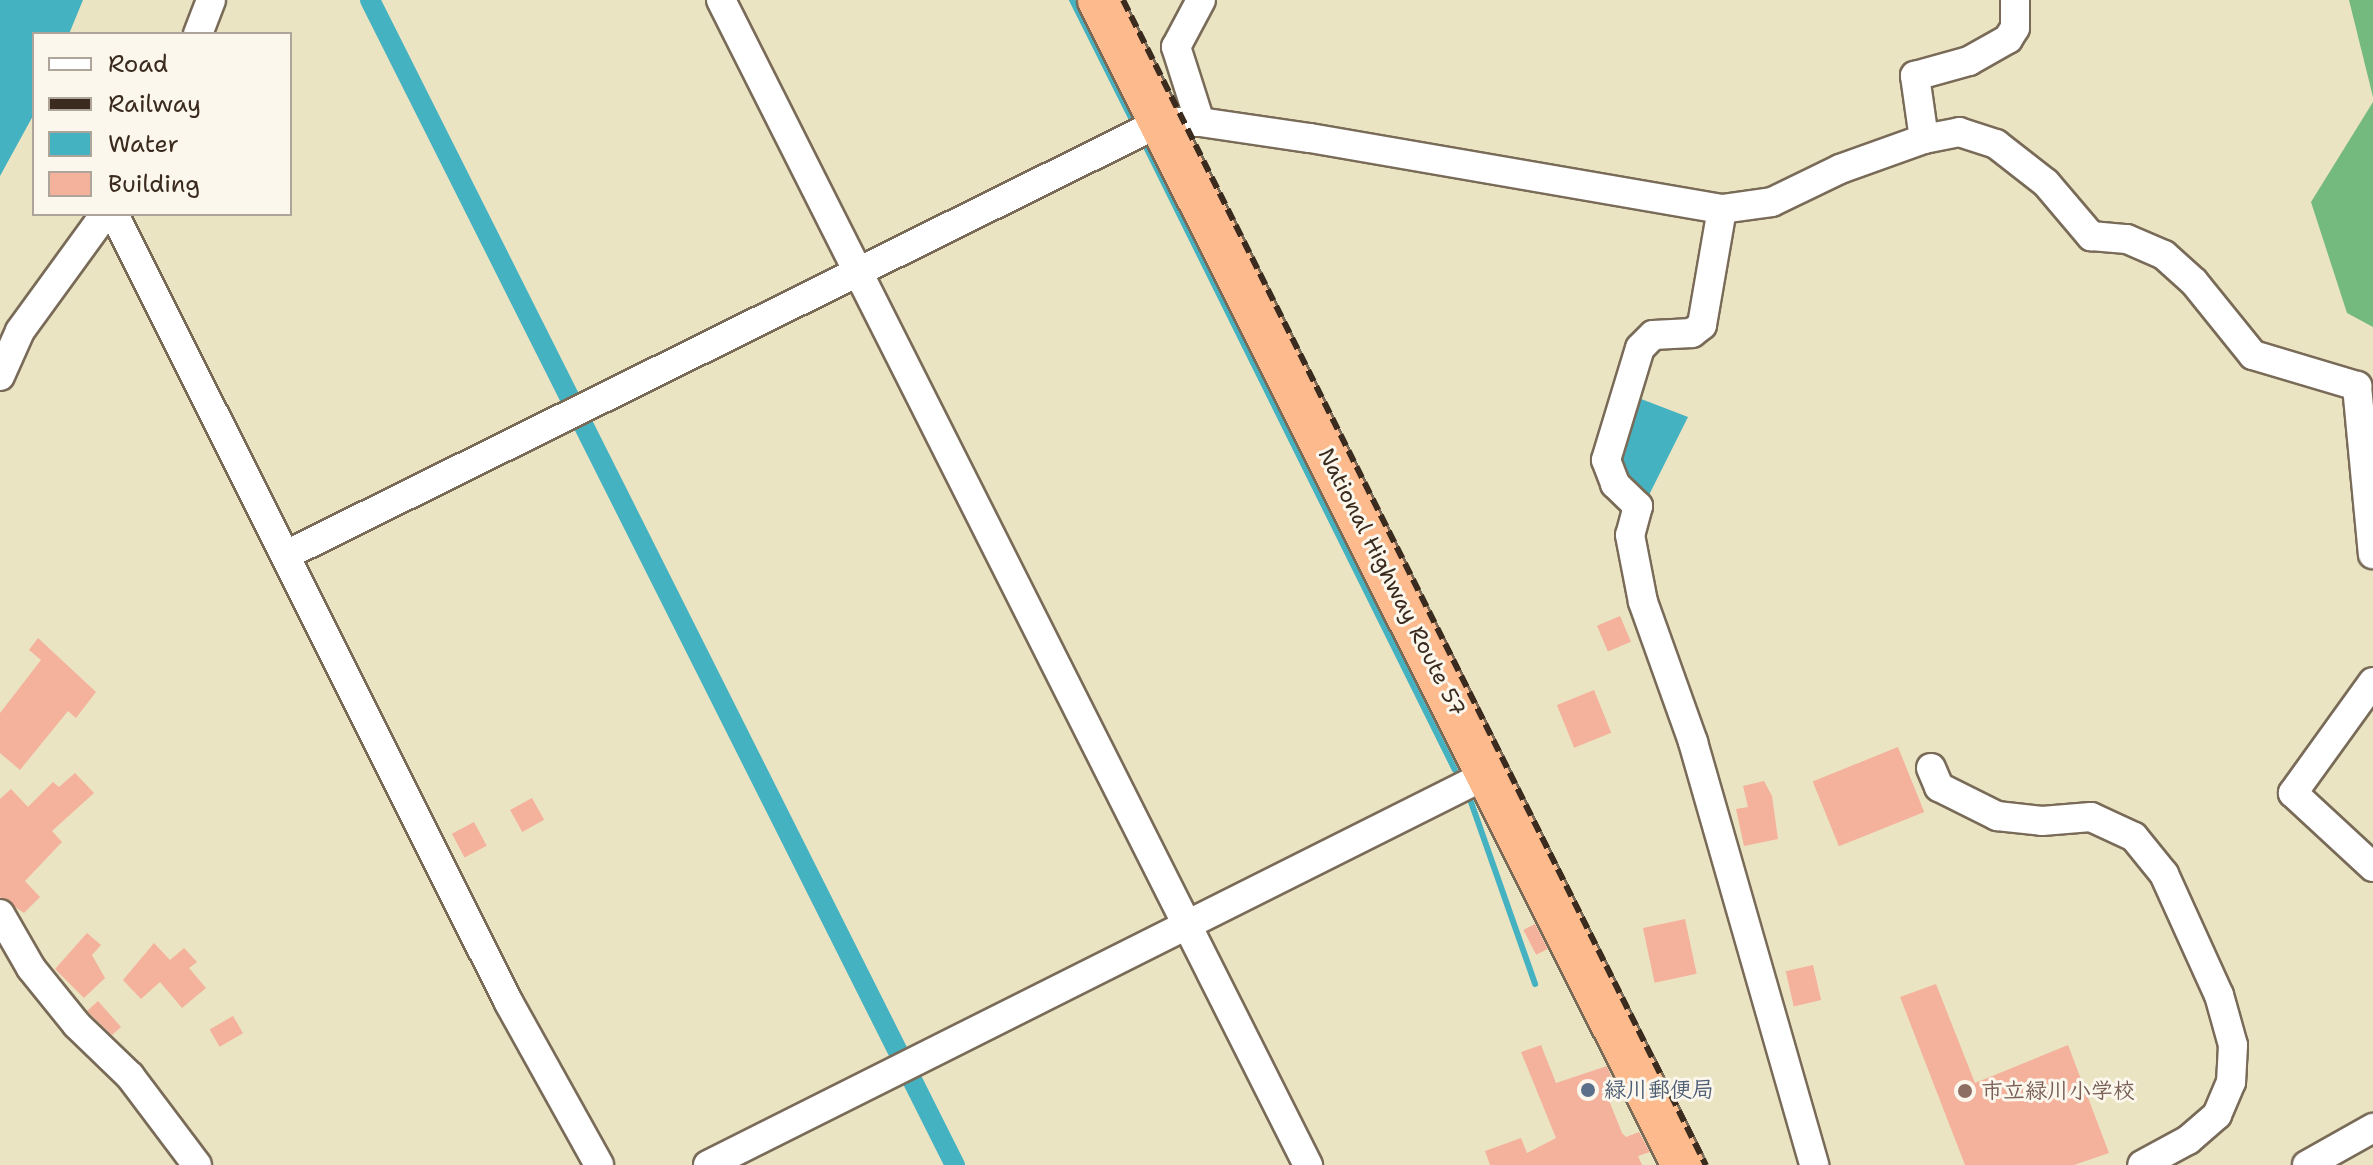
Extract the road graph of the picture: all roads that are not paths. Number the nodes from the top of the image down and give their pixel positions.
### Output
1 (211, 0) edge
2 (721, 0) edge
3 (1099, 0) edge
4 (1201, 0) edge
5 (2015, 0) edge
6 (199, 32) edge
7 (1180, 122) junction
8 (1924, 139) junction
9 (1722, 209) junction
10 (104, 216) edge
11 (115, 216) edge
12 (858, 272) junction
13 (0, 376) edge
14 (2372, 493) edge
15 (2373, 554) edge
16 (286, 555) junction
17 (2373, 682) edge
18 (1931, 768) dead end
19 (1488, 774) junction
20 (2373, 867) edge
21 (0, 914) edge
22 (1185, 925) junction
23 (2373, 1128) edge
24 (197, 1165) edge
25 (599, 1165) edge
26 (708, 1165) edge
27 (1308, 1165) edge
28 (1683, 1165) edge
29 (1814, 1165) edge
30 (2142, 1165) edge
31 (2307, 1165) edge

1 - 6 street
2 - 12 street
3 - 7 highway, National Highway Route 57
4 - 7 street
5 - 8 street
7 - 9 street
7 - 12 street
7 - 19 highway, National Highway Route 57
8 - 9 street
8 - 14 street
9 - 29 street
10 - 13 street
11 - 16 street
12 - 16 street
12 - 22 street
14 - 15 street
16 - 25 street
17 - 20 street
18 - 30 street
19 - 22 street
19 - 28 highway, National Highway Route 57
21 - 24 street
22 - 26 street
22 - 27 street
23 - 31 street

